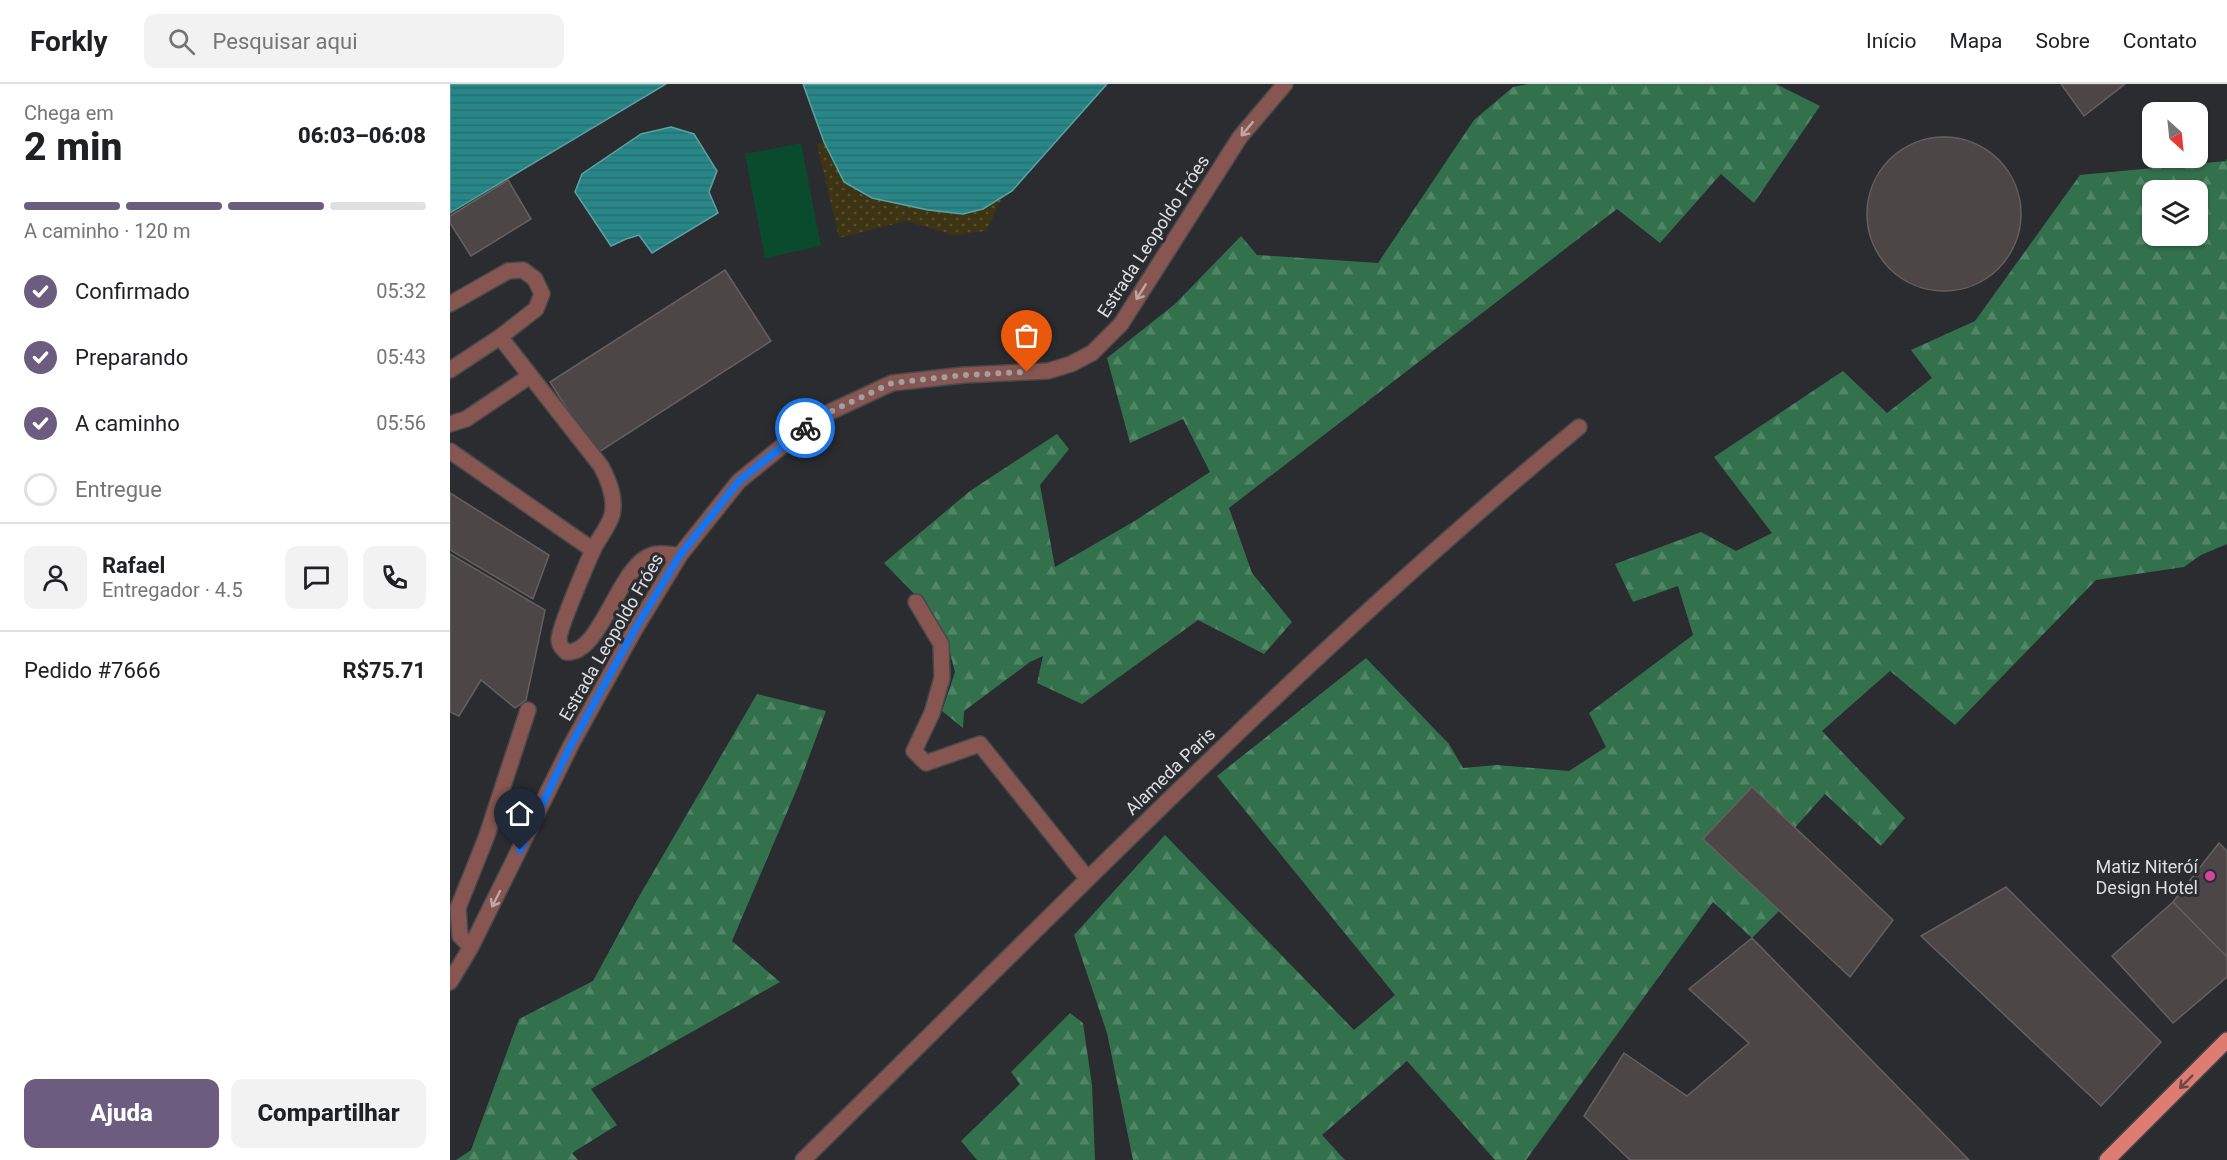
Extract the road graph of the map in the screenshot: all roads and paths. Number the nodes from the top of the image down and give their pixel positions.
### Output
1 (1285, 84) edge
2 (450, 304) edge
3 (500, 337) junction
4 (450, 369) edge
5 (530, 376) junction
6 (450, 424) edge
7 (1579, 427) dead end
8 (450, 451) edge
9 (593, 550) junction
10 (680, 555) junction
11 (916, 602) dead end
12 (528, 710) dead end
13 (1087, 878) junction
14 (471, 947) junction
15 (450, 982) edge
16 (2227, 1040) edge
17 (803, 1160) edge
18 (2107, 1160) edge

1 -> 10 street, Estrada Leopoldo Fróes
2 - 3 street
3 - 4 street
3 - 5 street
5 - 6 street
5 - 9 street
7 - 13 street, Alameda Paris
8 - 9 street
9 - 10 street
10 -> 14 street, Estrada Leopoldo Fróes
11 - 13 street
12 - 14 street
13 - 17 street, Alameda Paris
14 - 15 street, Estrada Leopoldo Fróes
16 -> 18 main road

